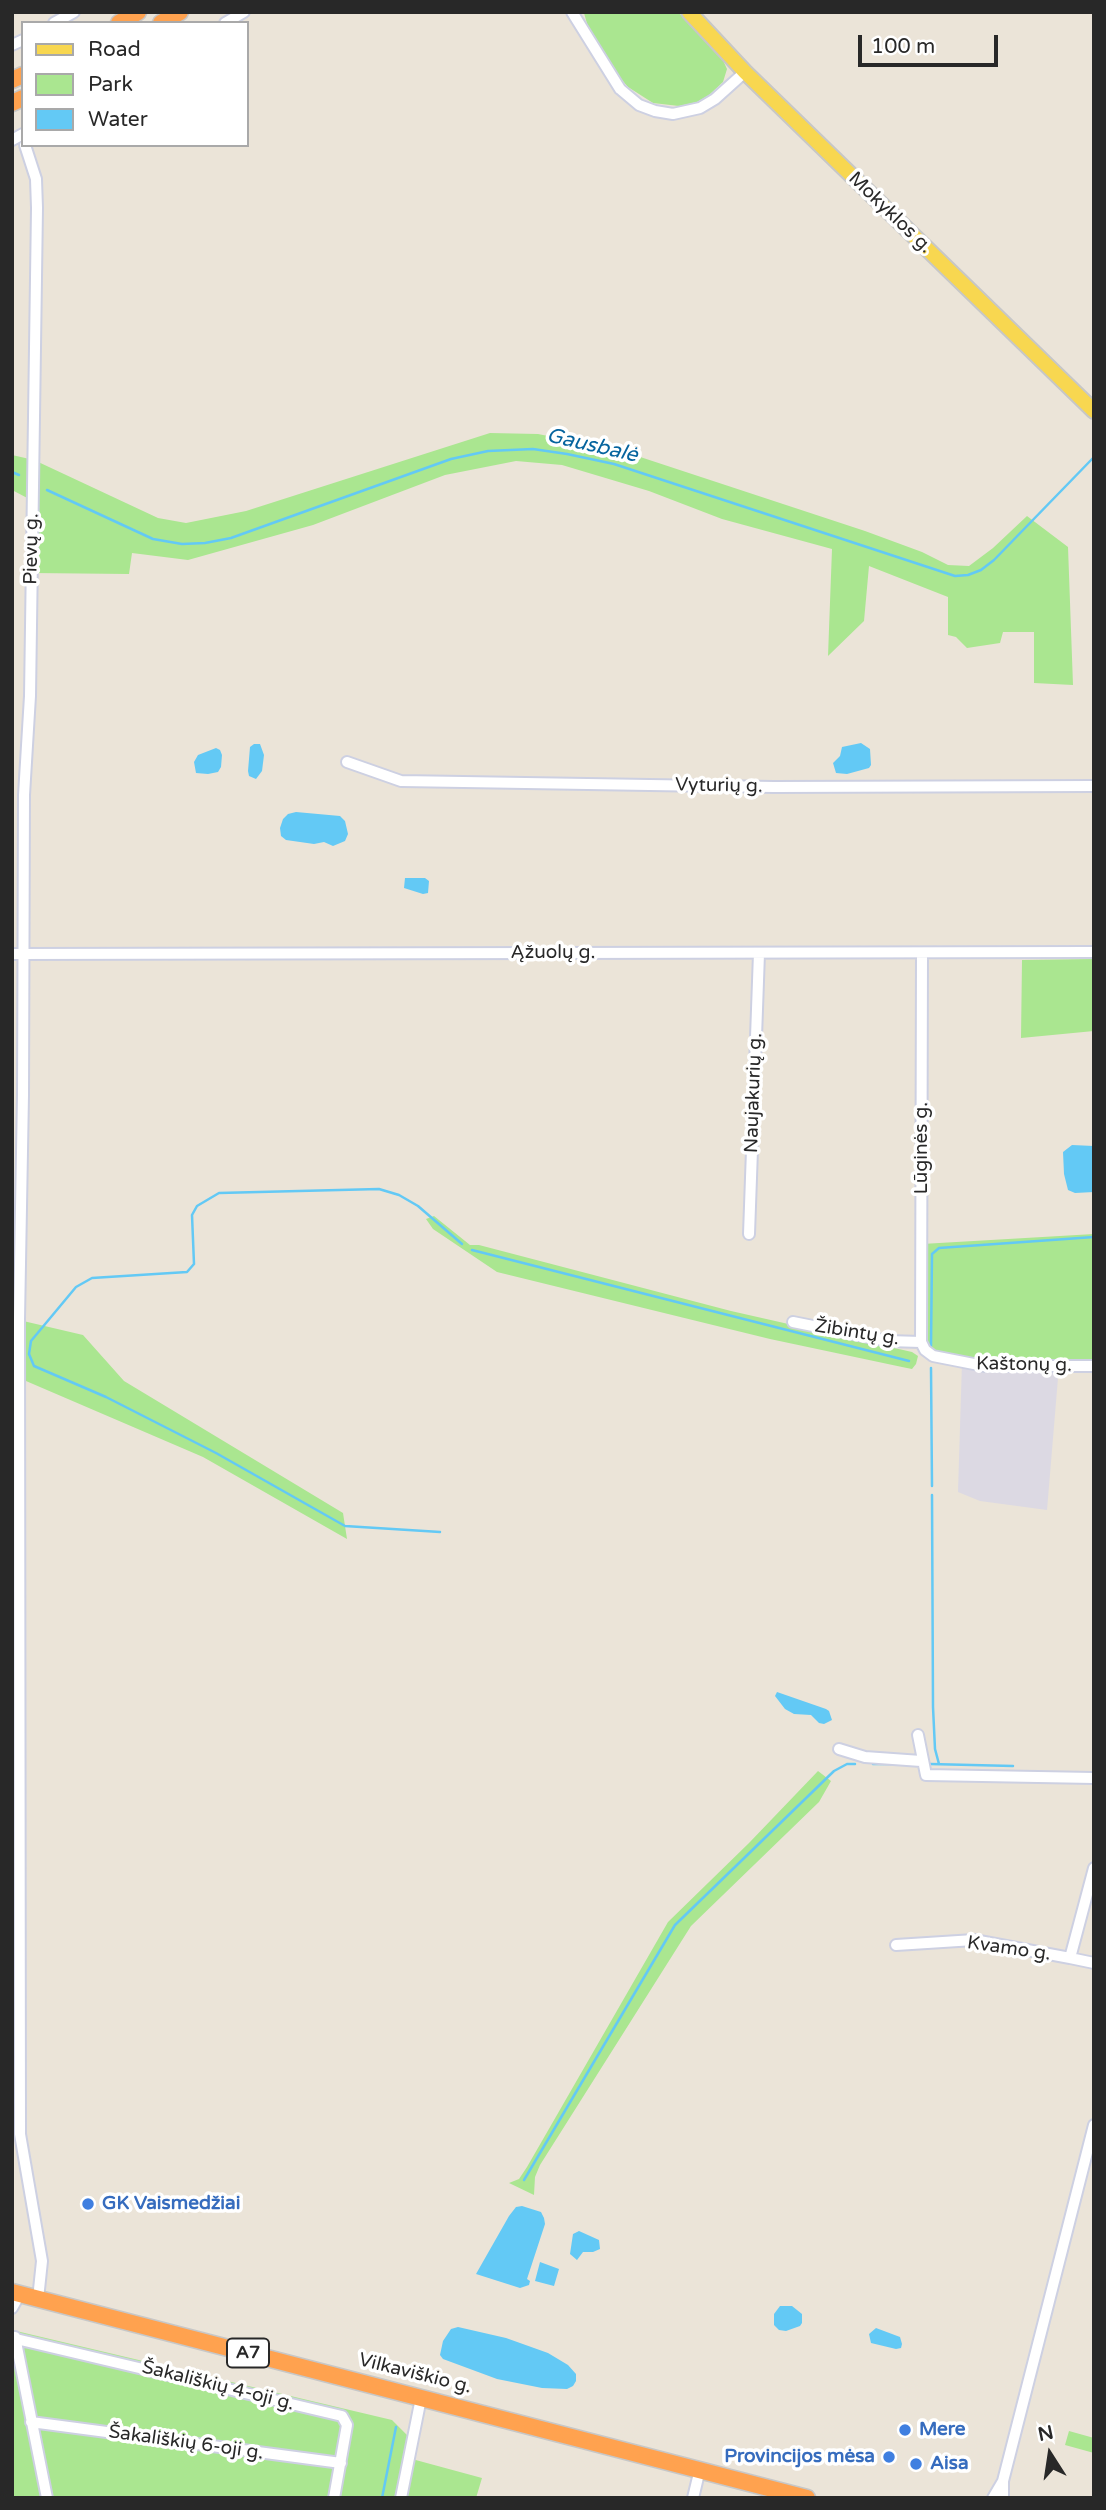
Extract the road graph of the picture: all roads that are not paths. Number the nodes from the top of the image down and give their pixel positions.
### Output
1 (74, 12) edge
2 (138, 12) edge
3 (180, 12) edge
4 (244, 12) edge
5 (572, 12) edge
6 (689, 12) edge
7 (58, 21) edge
8 (122, 21) edge
9 (164, 21) edge
10 (228, 21) edge
11 (745, 72) junction
12 (23, 147) edge
13 (1094, 411) edge
14 (347, 762) dead end
15 (1094, 786) edge
16 (1094, 952) edge
17 (759, 953) junction
18 (12, 954) edge
19 (25, 954) junction
20 (922, 954) junction
21 (749, 1234) dead end
22 (793, 1322) dead end
23 (921, 1342) junction
24 (1094, 1366) edge
25 (918, 1735) dead end
26 (839, 1749) dead end
27 (921, 1761) junction
28 (1094, 1778) edge
29 (1094, 1868) edge
30 (896, 1945) dead end
31 (1070, 1958) junction
32 (1094, 1963) edge
33 (1094, 2125) edge
34 (15, 2298) edge
35 (38, 2299) junction
36 (14, 2337) edge
37 (421, 2398) junction
38 (31, 2422) junction
39 (341, 2463) junction
40 (700, 2469) junction
41 (1003, 2481) junction
42 (47, 2498) edge
43 (334, 2498) edge
44 (401, 2498) edge
45 (693, 2498) edge
46 (807, 2498) edge
47 (993, 2498) edge
48 (1003, 2498) edge

1 - 7 street
2 - 8 highway
3 - 9 highway
4 - 10 street
5 - 11 street
6 - 11 main road, Mokyklos g.
11 - 13 main road, Mokyklos g.
12 - 19 street, Pievų g.
14 - 15 street, Vyturių g.
16 - 20 street, Ąžuolų g.
17 - 19 street, Ąžuolų g.
17 - 20 street, Ąžuolų g.
17 - 21 street, Naujakurių g.
18 - 19 street, Ąžuolų g.
19 - 35 street, Pievų g.
20 - 23 street, Lūginės g.
22 - 23 street, Žibintų g.
23 - 24 street, Kaštonų g.
25 - 27 street
26 - 27 street
27 - 28 street
29 - 31 street, Kvamo g.
30 - 31 street, Kvamo g.
31 - 32 street
33 - 41 street
34 - 35 highway, Vilkaviškio g. / A7
35 - 37 highway, Vilkaviškio g. / A7
36 - 38 street
36 - 39 street, Šakališkių 4-oji g.
37 - 40 highway, Vilkaviškio g. / A7
37 - 44 street
38 - 39 street, Šakališkių 6-oji g.
38 - 42 street
39 - 43 street, Šakališkių 4-oji g.
40 - 45 street
40 - 46 highway, Vilkaviškio g. / A7
41 - 47 street
41 - 48 street

